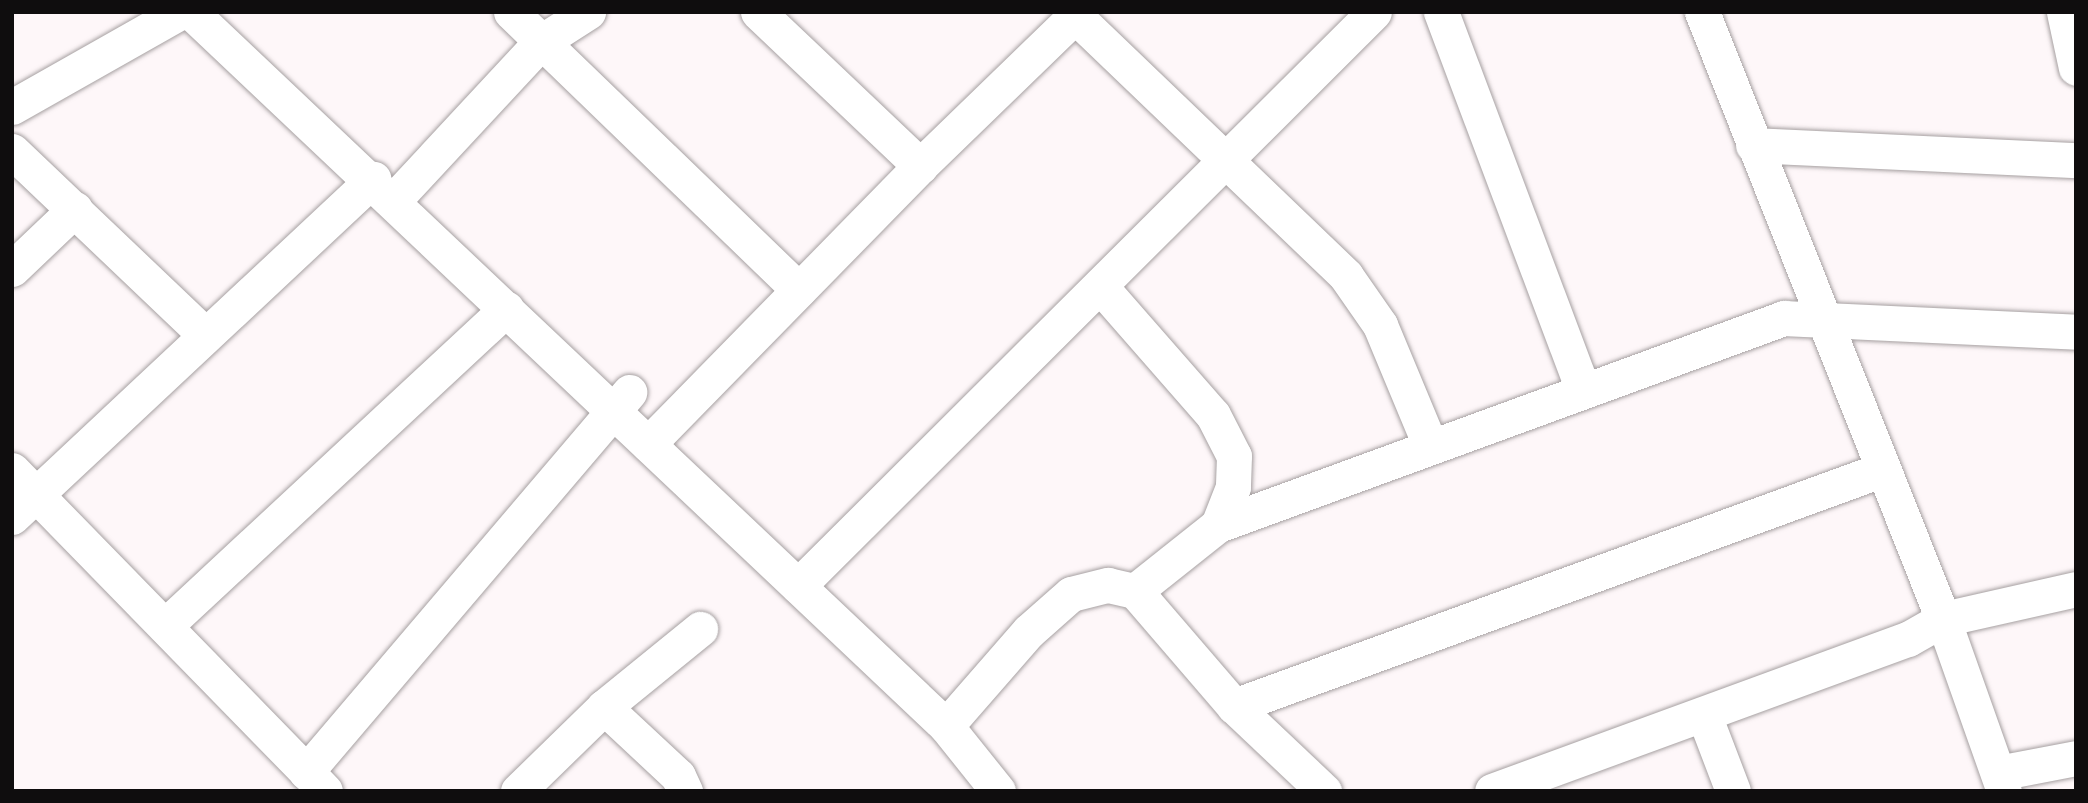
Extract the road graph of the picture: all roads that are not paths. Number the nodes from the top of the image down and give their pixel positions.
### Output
1 (180, 12) edge
2 (191, 12) edge
3 (511, 12) edge
4 (587, 12) edge
5 (758, 12) edge
6 (1374, 12) edge
7 (1441, 12) edge
8 (1702, 12) edge
9 (2064, 12) edge
10 (1074, 14) edge
11 (541, 42) junction
12 (2076, 68) edge
13 (12, 107) edge
14 (1753, 145) junction
15 (12, 151) edge
16 (2076, 160) edge
17 (1222, 161) junction
18 (919, 166) junction
19 (384, 189) junction
20 (75, 209) junction
21 (12, 269) edge
22 (1100, 286) junction
23 (799, 290) junction
24 (506, 309) junction
25 (1823, 323) junction
26 (2076, 331) edge
27 (204, 334) junction
28 (1583, 389) junction
29 (620, 402) junction
30 (648, 444) junction
31 (1430, 445) junction
32 (12, 470) edge
33 (1881, 470) junction
34 (24, 506) edge
35 (1218, 524) junction
36 (798, 586) junction
37 (2076, 589) edge
38 (1135, 591) junction
39 (1942, 619) junction
40 (165, 626) junction
41 (700, 629) dead end
42 (1234, 706) junction
43 (604, 707) junction
44 (1704, 715) junction
45 (946, 726) junction
46 (2076, 758) edge
47 (2001, 782) edge
48 (317, 785) edge
49 (518, 791) edge
50 (685, 791) edge
51 (998, 791) edge
52 (1324, 791) edge
53 (1492, 791) edge
54 (1733, 791) edge

1 - 13 street
2 - 19 street
3 - 11 street
4 - 11 street
5 - 18 street
6 - 17 street
7 - 28 street
8 - 14 street
9 - 12 street
10 - 17 street
10 - 18 street
11 - 19 street
11 - 23 street
14 - 16 street
14 - 25 street
15 - 20 street
17 - 22 street
17 - 31 street
18 - 23 street
19 - 24 street
19 - 27 street
20 - 21 street
20 - 27 street
22 - 35 street
22 - 36 street
23 - 30 street
24 - 29 street
24 - 40 street
25 - 26 street
25 - 28 street
25 - 33 street
27 - 34 street
28 - 31 street
29 - 30 street
29 - 48 street
30 - 36 street
31 - 35 street
32 - 34 street
33 - 39 street
33 - 42 street
34 - 40 street
35 - 38 street
36 - 45 street
37 - 39 street
38 - 42 street
38 - 45 street
39 - 44 street
39 - 47 street
40 - 48 street
41 - 43 street
42 - 52 street
43 - 49 street
43 - 50 street
44 - 53 street
44 - 54 street
45 - 51 street
46 - 47 street

